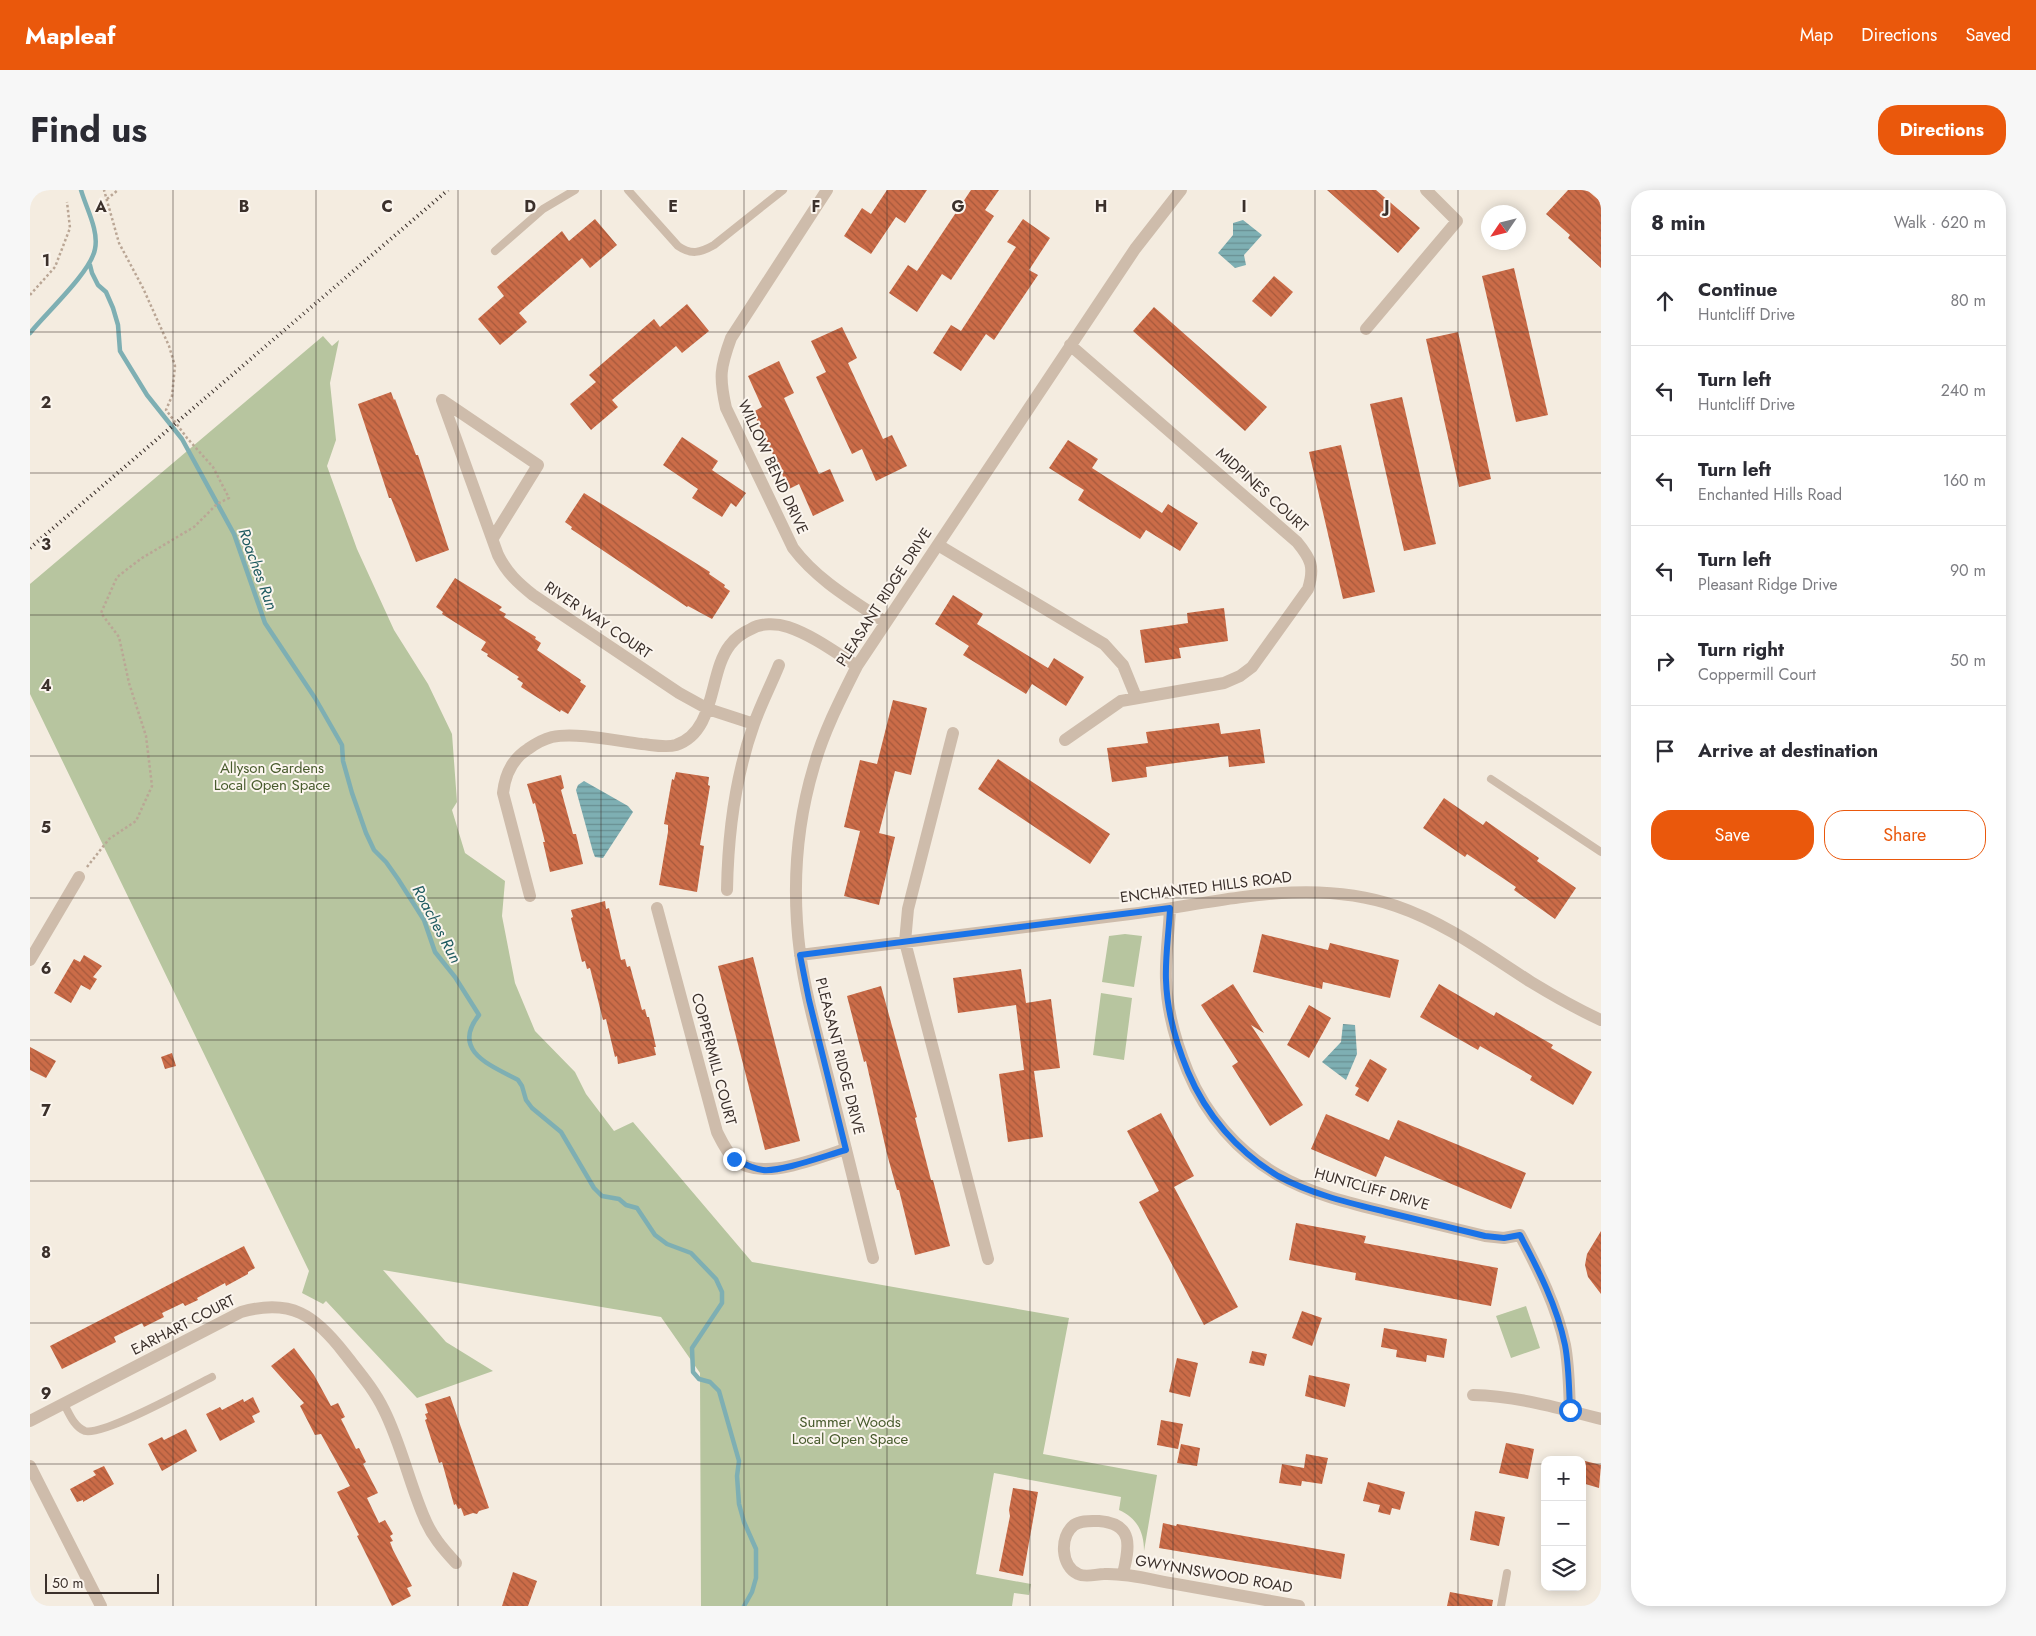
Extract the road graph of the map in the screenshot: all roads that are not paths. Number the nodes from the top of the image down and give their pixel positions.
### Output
1 (575, 190) edge
2 (628, 190) edge
3 (783, 190) edge
4 (827, 190) edge
5 (1181, 190) edge
6 (1426, 190) edge
7 (495, 251) dead end
8 (1366, 329) dead end
9 (1070, 345) junction
10 (493, 538) junction
11 (938, 545) junction
12 (885, 622) junction
13 (779, 665) dead end
14 (857, 666) junction
15 (1136, 697) junction
16 (708, 709) junction
17 (754, 724) junction
18 (953, 733) dead end
19 (1066, 740) dead end
20 (1491, 779) dead end
21 (1601, 852) edge
22 (79, 877) road end
23 (727, 890) dead end
24 (530, 896) dead end
25 (657, 908) dead end
26 (1170, 908) junction
27 (905, 942) junction
28 (800, 955) junction
29 (30, 960) edge
30 (1601, 1020) edge
31 (846, 1150) junction
32 (873, 1258) dead end
33 (988, 1259) dead end
34 (212, 1377) dead end
35 (1473, 1395) dead end
36 (64, 1404) junction
37 (1570, 1410) junction
38 (1601, 1419) edge
39 (30, 1421) edge
40 (30, 1466) edge
41 (456, 1563) dead end
42 (1506, 1573) dead end
43 (1124, 1574) junction
44 (101, 1606) edge
45 (1299, 1606) edge
46 (1501, 1606) edge

1 - 7 lane
2 - 3 lane
4 - 12 street, WILLOW BEND DRIVE
5 - 9 street, PLEASANT RIDGE DRIVE
6 - 8 street
9 - 11 street, PLEASANT RIDGE DRIVE
9 - 15 street, MIDPINES COURT
10 - 10 street, RIVER WAY COURT
10 - 16 street, RIVER WAY COURT
11 - 12 street, PLEASANT RIDGE DRIVE
11 - 15 street
12 - 14 street, PLEASANT RIDGE DRIVE
13 - 17 street
14 - 16 street
14 - 28 street, PLEASANT RIDGE DRIVE
15 - 19 street, MIDPINES COURT
16 - 17 street, RIVER WAY COURT
16 - 24 street
17 - 23 street
18 - 27 street
20 - 21 lane
22 - 29 street
25 - 31 street, COPPERMILL COURT
26 - 27 street, ENCHANTED HILLS ROAD
26 - 30 street, ENCHANTED HILLS ROAD
26 - 37 street, HUNTCLIFF DRIVE
27 - 28 street, ENCHANTED HILLS ROAD
27 - 33 street
28 - 31 street, PLEASANT RIDGE DRIVE
31 - 32 street, PLEASANT RIDGE DRIVE
34 - 36 lane
35 - 37 street
36 - 39 street, EARHART COURT
36 - 41 street, EARHART COURT
37 - 38 street
40 - 44 street
42 - 46 lane
43 - 43 street, GWYNNSWOOD ROAD
43 - 45 street, GWYNNSWOOD ROAD

